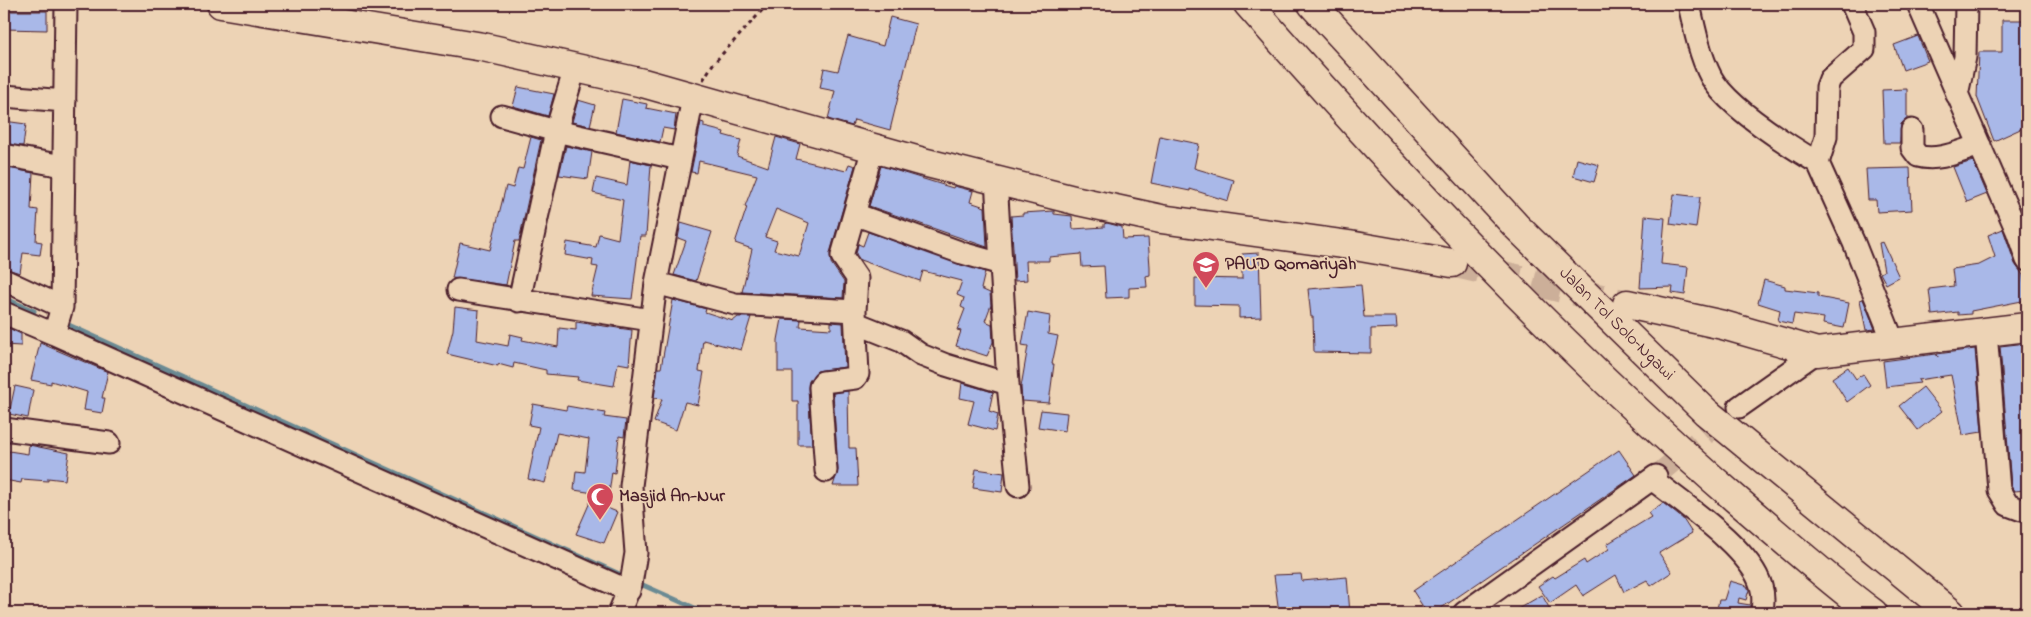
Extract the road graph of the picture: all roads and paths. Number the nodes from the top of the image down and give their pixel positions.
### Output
1 (66, 4) edge
2 (221, 4) edge
3 (768, 4) edge
4 (1248, 4) edge
5 (1312, 4) edge
6 (1689, 4) edge
7 (1852, 4) edge
8 (1918, 4) edge
9 (1966, 4) edge
10 (575, 68) junction
11 (1957, 95) junction
12 (4, 96) edge
13 (693, 98) junction
14 (65, 101) junction
15 (502, 116) dead end
16 (1912, 130) dead end
17 (556, 131) junction
18 (1980, 145) junction
19 (873, 148) junction
20 (9, 156) dead end
21 (680, 159) junction
22 (1818, 163) junction
23 (63, 166) junction
24 (996, 179) junction
25 (854, 214) junction
26 (2027, 260) edge
27 (1452, 263) tunnel mouth
28 (1001, 264) junction
29 (4, 280) edge
30 (656, 283) junction
31 (458, 290) dead end
32 (519, 301) junction
33 (1628, 304) tunnel mouth
34 (4, 314) edge
35 (855, 317) junction
36 (59, 320) junction
37 (651, 320) junction
38 (2027, 327) edge
39 (1986, 332) junction
40 (1893, 341) junction
41 (1817, 352) junction
42 (1008, 384) junction
43 (1739, 407) tunnel mouth
44 (4, 429) edge
45 (109, 443) dead end
46 (826, 472) dead end
47 (1018, 486) dead end
48 (2027, 512) edge
49 (630, 587) junction
50 (619, 613) edge
51 (1464, 613) edge
52 (1762, 613) edge
53 (1873, 613) edge
54 (1951, 613) edge

1 - 14 street
2 - 10 main road
3 - 13 path
4 - 53 main road
5 - 54 main road, Jalan Tol Solo–Ngawi
6 - 22 street
7 - 22 street
8 - 11 street
9 - 11 street
10 - 13 main road
10 - 17 street
11 - 18 street
12 - 14 street
13 - 19 main road
13 - 21 street
14 - 23 street
15 - 17 street
16 - 18 street
17 - 21 street
17 - 32 street
18 - 26 street
19 - 24 main road
19 - 25 street
20 - 23 street
21 - 30 street
22 - 40 street
23 - 36 street
24 - 27 main road
24 - 28 street
25 - 28 street
25 - 35 street
28 - 42 street
29 - 36 street
30 - 35 street
30 - 37 street
31 - 32 street
32 - 37 street
33 - 41 main road
34 - 36 street
35 - 42 street
35 - 46 street
36 - 49 street
37 - 49 street
38 - 39 main road
39 - 40 main road
39 - 48 street
40 - 41 main road
41 - 43 street
42 - 47 street
44 - 45 street
49 - 50 street
51 - 52 street

